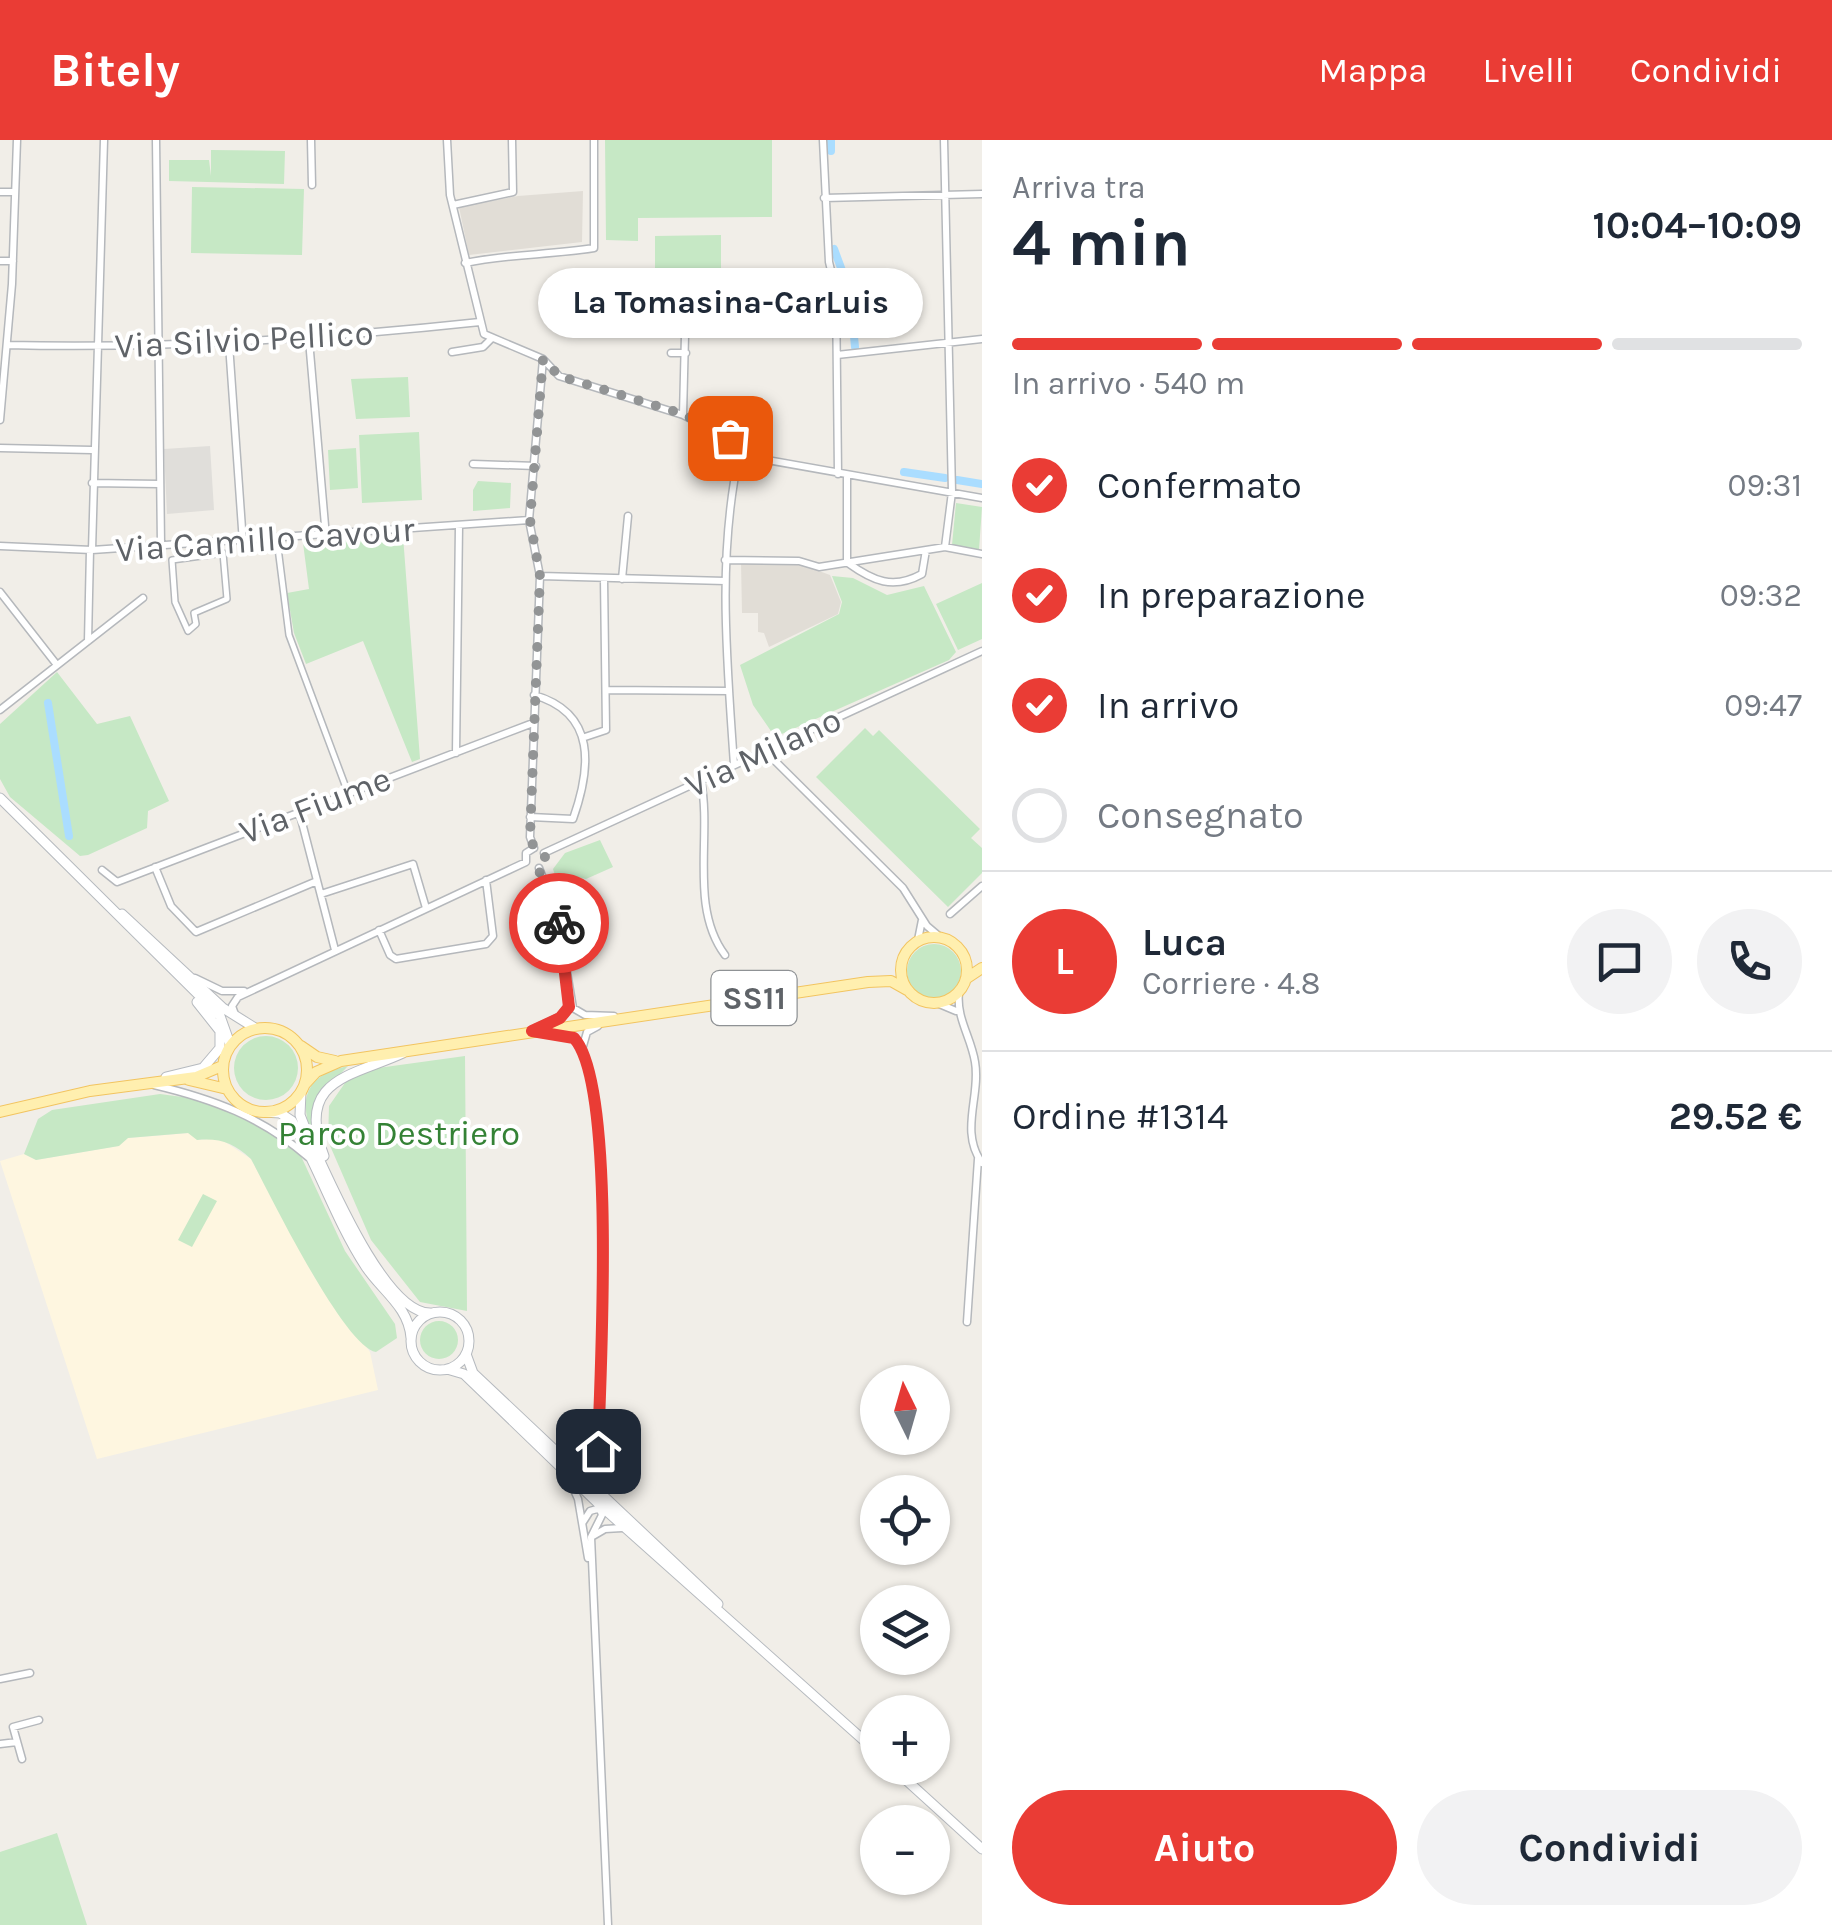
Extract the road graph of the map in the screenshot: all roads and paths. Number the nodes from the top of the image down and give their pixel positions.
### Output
1 (17, 140) edge
2 (104, 140) edge
3 (156, 140) edge
4 (310, 140) edge
5 (447, 140) edge
6 (512, 140) edge
7 (594, 140) edge
8 (823, 140) edge
9 (944, 140) edge
10 (312, 184) dead end
11 (0, 192) edge
12 (15, 192) junction
13 (945, 194) junction
14 (982, 194) edge
15 (824, 198) junction
16 (453, 205) junction
17 (0, 260) edge
18 (14, 260) junction
19 (465, 263) junction
20 (480, 322) junction
21 (752, 330) junction
22 (836, 330) junction
23 (686, 331) junction
24 (491, 339) junction
25 (982, 339) edge
26 (309, 340) junction
27 (948, 342) junction
28 (229, 344) junction
29 (4, 345) edge
30 (97, 348) junction
31 (160, 348) junction
32 (452, 352) dead end
33 (671, 353) dead end
34 (686, 353) junction
35 (837, 355) junction
36 (543, 359) junction
37 (683, 414) junction
38 (0, 420) edge
39 (715, 431) junction
40 (728, 445) junction
41 (0, 448) edge
42 (92, 450) junction
43 (739, 455) junction
44 (473, 464) dead end
45 (536, 466) junction
46 (842, 474) junction
47 (92, 483) junction
48 (160, 484) junction
49 (952, 492) junction
50 (982, 498) edge
51 (628, 516) dead end
52 (530, 520) junction
53 (459, 526) junction
54 (326, 537) junction
55 (277, 540) junction
56 (244, 542) junction
57 (0, 546) edge
58 (161, 546) junction
59 (946, 547) junction
60 (91, 550) junction
61 (926, 550) junction
62 (982, 554) edge
63 (172, 560) joint
64 (725, 560) junction
65 (846, 563) junction
66 (540, 576) junction
67 (604, 579) junction
68 (622, 579) junction
69 (725, 580) junction
70 (0, 592) edge
71 (143, 598) dead end
72 (88, 642) junction
73 (982, 651) edge
74 (58, 665) junction
75 (605, 690) junction
76 (729, 691) junction
77 (534, 695) junction
78 (0, 710) edge
79 (532, 723) junction
80 (585, 737) junction
81 (765, 751) junction
82 (456, 753) junction
83 (734, 766) junction
84 (701, 781) junction
85 (348, 793) junction
86 (1, 800) edge
87 (299, 812) junction
88 (530, 817) junction
89 (534, 848) junction
90 (544, 854) junction
91 (526, 862) junction
92 (155, 867) junction
93 (538, 868) junction
94 (102, 870) dead end
95 (317, 880) junction
96 (486, 880) junction
97 (982, 886) edge
98 (320, 894) junction
99 (426, 908) junction
100 (950, 914) dead end
101 (922, 919) junction
102 (379, 930) junction
103 (940, 937) junction
104 (918, 940) junction
105 (335, 950) junction
106 (963, 953) junction
107 (725, 955) dead end
108 (901, 963) junction
109 (982, 965) edge
110 (184, 976) junction
111 (967, 978) junction
112 (868, 982) junction
113 (250, 990) junction
114 (907, 990) junction
115 (959, 992) junction
116 (570, 998) junction
117 (937, 1003) junction
118 (641, 1015) junction
119 (960, 1016) junction
120 (237, 1019) junction
121 (255, 1028) junction
122 (532, 1031) junction
123 (230, 1044) junction
124 (300, 1046) junction
125 (583, 1047) junction
126 (410, 1050) junction
127 (341, 1062) junction
128 (222, 1066) junction
129 (178, 1080) junction
130 (148, 1084) junction
131 (129, 1086) junction
132 (303, 1088) junction
133 (227, 1090) junction
134 (979, 1092) edge
135 (0, 1112) edge
136 (264, 1112) junction
137 (312, 1160) junction
138 (980, 1160) edge
139 (359, 1236) junction
140 (430, 1313) junction
141 (968, 1322) dead end
142 (410, 1338) junction
143 (466, 1354) junction
144 (447, 1369) junction
145 (553, 1447) junction
146 (589, 1454) dead end
147 (563, 1469) junction
148 (602, 1507) junction
149 (583, 1523) junction
150 (626, 1529) junction
151 (592, 1537) junction
152 (657, 1546) junction
153 (593, 1586) junction
154 (748, 1635) junction
155 (30, 1673) dead end
156 (0, 1679) edge
157 (39, 1720) dead end
158 (860, 1737) edge
159 (17, 1742) junction
160 (0, 1744) edge
161 (22, 1758) dead end
162 (912, 1785) edge
163 (982, 1848) edge
164 (608, 1925) edge

1 - 12 street
2 - 30 street
3 - 31 street
4 - 10 street
5 - 16 street
6 - 16 street
7 - 19 street
8 - 15 street
9 - 13 street
11 - 12 street
12 - 18 street
13 - 14 street
13 - 15 street
13 - 27 street
15 - 22 street
16 - 19 street
17 - 18 street
18 - 29 street
19 - 20 street
20 - 24 street
20 - 26 street, Via Silvio Pellico
21 - 22 street
21 - 23 street
21 - 23 street
22 - 35 street
23 - 34 street
24 - 32 street
24 - 36 street
25 - 27 street
26 - 28 street, Via Silvio Pellico
26 - 54 street
27 - 35 street
27 - 49 street
28 - 31 street, Via Silvio Pellico
28 - 56 street
29 - 30 street, Via Silvio Pellico
29 - 38 street
30 - 31 street, Via Silvio Pellico
30 - 42 street
31 - 48 street
33 - 34 street
34 - 37 street
35 - 46 street
36 - 37 street
36 - 45 street
37 - 39 street
39 - 40 street
39 - 40 street
40 - 43 street
41 - 42 street
42 - 47 street
43 - 46 street
43 - 64 street
44 - 45 street
45 - 52 street
46 - 49 street
46 - 65 street
47 - 48 street
47 - 60 street
48 - 58 street
49 - 50 street
49 - 59 street
51 - 68 street
52 - 53 street, Via Camillo Cavour
52 - 66 street
53 - 54 street, Via Camillo Cavour
53 - 82 street
54 - 55 street, Via Camillo Cavour
55 - 56 street, Via Camillo Cavour
55 - 85 street
56 - 58 street, Via Camillo Cavour
57 - 60 street, Via Camillo Cavour
58 - 60 street, Via Camillo Cavour
59 - 61 street
59 - 62 street
60 - 72 street
61 - 65 street
61 - 65 street
63 - 63 street
64 - 65 street
64 - 69 street
66 - 67 street
66 - 77 street
67 - 68 street
67 - 75 street
68 - 69 street
69 - 76 street
70 - 74 street
71 - 72 street
72 - 74 street
73 - 81 street, Via Milano
74 - 78 street
75 - 76 street
75 - 80 street
76 - 83 street
77 - 79 street
77 - 80 street
79 - 82 street, Via Fiume
79 - 88 street
80 - 88 street
81 - 83 street, Via Milano
81 - 101 street
82 - 85 street, Via Fiume
83 - 84 street, Via Milano
84 - 90 street, Via Milano
84 - 107 street
85 - 87 street, Via Fiume
86 - 110 main road
87 - 92 street, Via Fiume
87 - 95 street
88 - 89 street
89 - 90 street
89 - 91 street
90 - 93 street
91 - 93 street
91 - 96 street
92 - 94 street, Via Fiume
92 - 95 street
93 - 116 street
95 - 98 street
96 - 99 street
96 - 102 street
97 - 100 street
98 - 99 street
98 - 105 street
99 - 102 street
101 - 103 street
101 - 104 street
102 - 105 street
103 - 104 main road
103 - 106 main road
104 - 108 main road
105 - 113 street
106 - 109 main road
106 - 111 main road
108 - 112 main road
108 - 114 main road
109 - 111 main road
110 - 113 street
110 - 120 main road
110 - 123 main road
110 - 131 main road
111 - 115 main road
112 - 114 main road
112 - 118 main road, SS11
113 - 120 street
114 - 117 main road
115 - 117 main road
115 - 119 street
116 - 118 street
116 - 122 street
117 - 119 street
118 - 122 main road
118 - 125 street
119 - 134 street
120 - 121 main road
121 - 123 main road
121 - 124 main road
122 - 125 street
122 - 126 main road
123 - 128 main road
124 - 127 main road
124 - 132 main road
125 - 146 street
126 - 127 main road
126 - 139 main road
127 - 132 main road
128 - 129 main road
128 - 133 main road
129 - 130 main road
129 - 133 main road
130 - 131 main road
130 - 137 street
131 - 135 main road
132 - 136 main road
132 - 139 main road
133 - 136 main road
134 - 138 street
136 - 137 main road
137 - 142 main road
138 - 141 street
139 - 140 main road
140 - 142 main road
140 - 143 main road
142 - 144 main road
143 - 144 main road
143 - 145 main road
144 - 147 main road
145 - 148 street
145 - 152 main road
147 - 148 main road
147 - 149 street
148 - 149 street
148 - 150 main road
148 - 151 street
148 - 152 street
149 - 153 street
150 - 151 street
150 - 154 main road
151 - 153 street
152 - 154 main road
153 - 164 street
154 - 158 main road
155 - 156 street
157 - 159 street
159 - 160 street
159 - 161 street
162 - 163 main road

